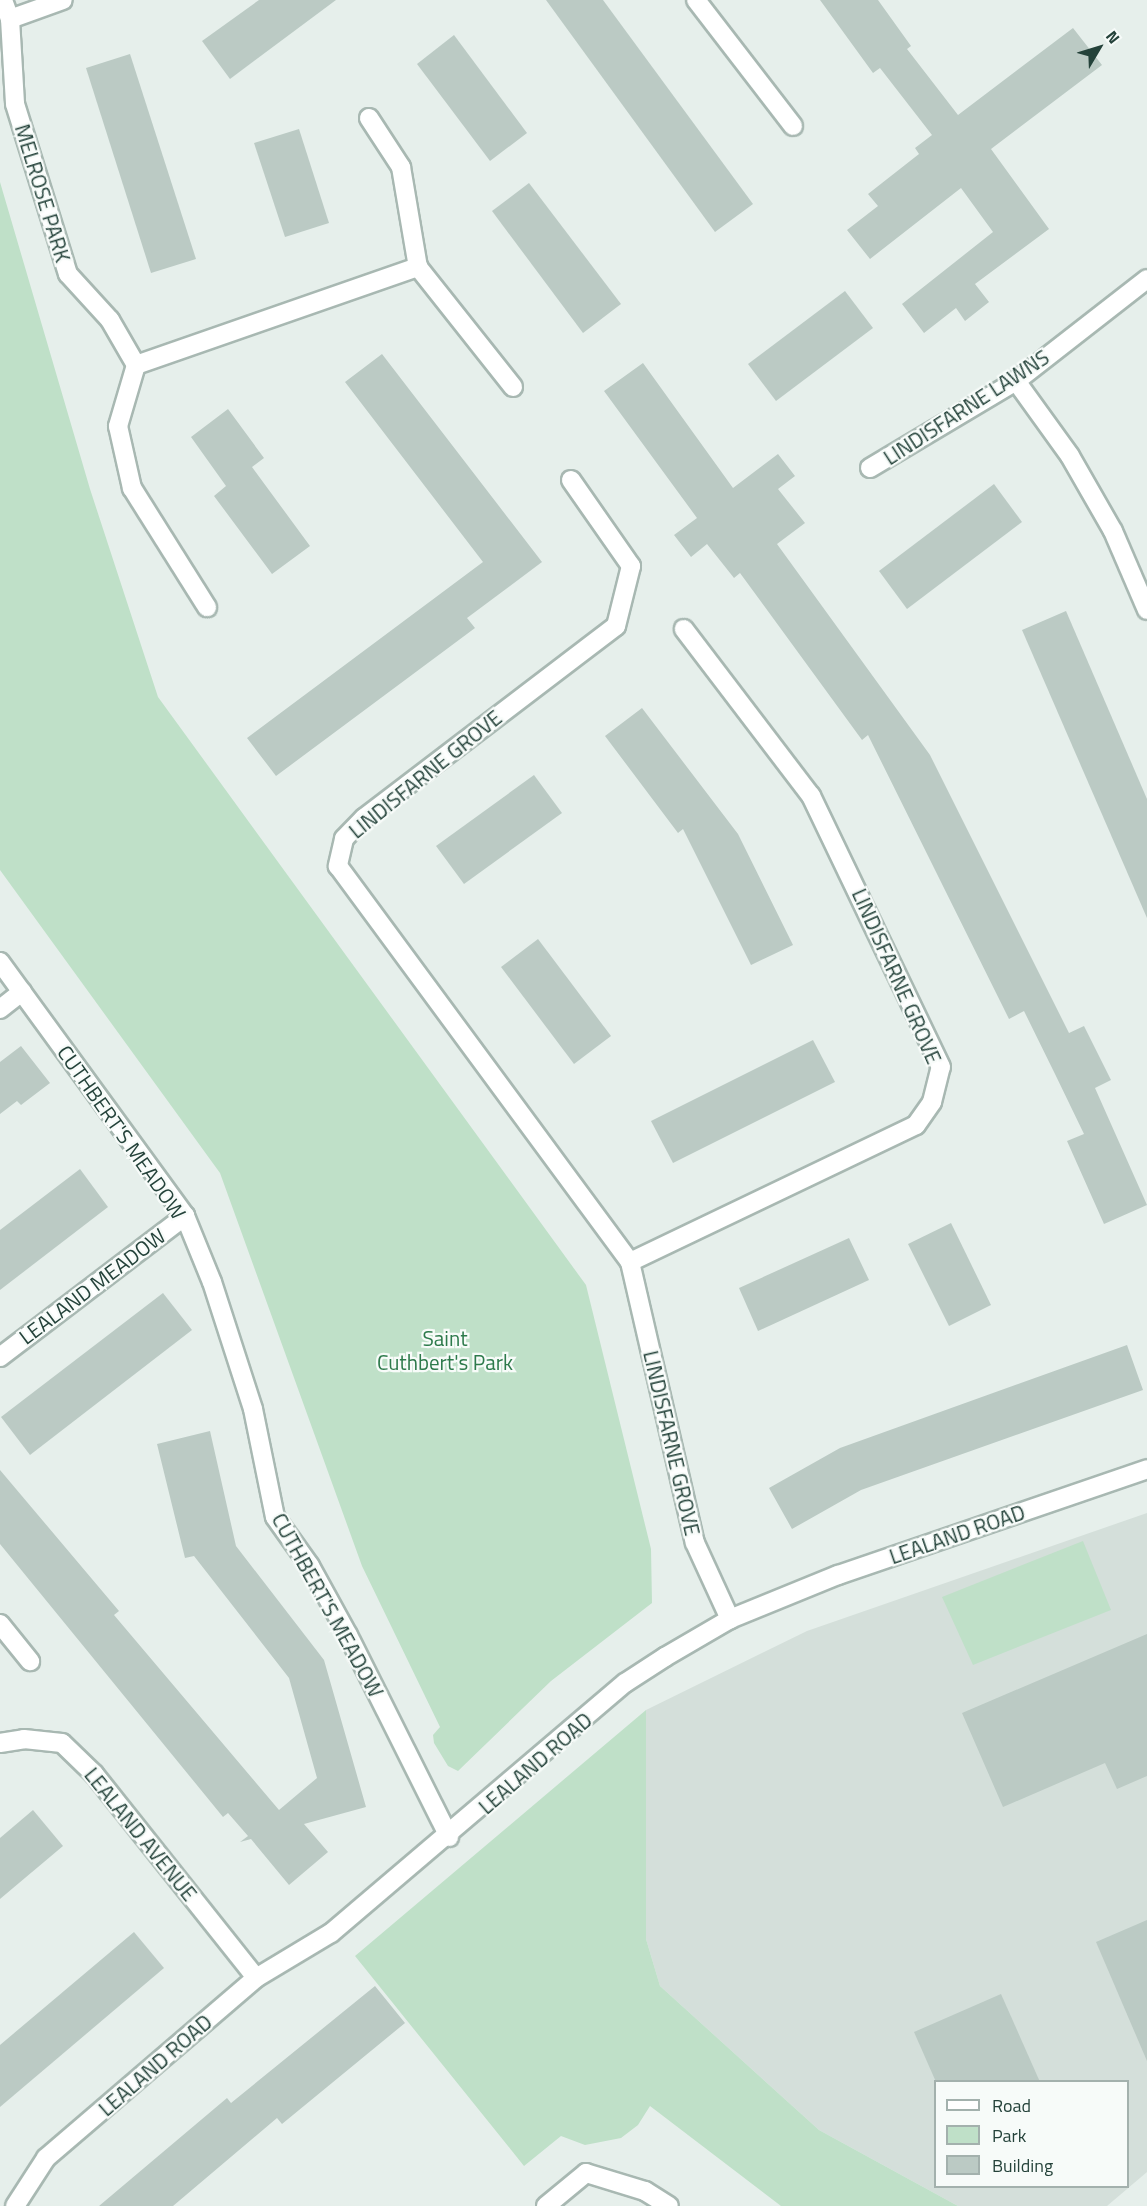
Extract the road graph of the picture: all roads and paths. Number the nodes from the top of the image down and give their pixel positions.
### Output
1 (3, 0) edge
2 (63, 0) edge
3 (696, 0) edge
4 (10, 19) junction
5 (369, 118) dead end
6 (793, 126) dead end
7 (418, 267) junction
8 (1147, 279) edge
9 (136, 365) junction
10 (1016, 381) junction
11 (513, 387) dead end
12 (870, 468) dead end
13 (571, 480) dead end
14 (207, 608) dead end
15 (1147, 610) edge
16 (684, 629) dead end
17 (0, 962) edge
18 (22, 992) junction
19 (0, 1009) edge
20 (185, 1216) junction
21 (630, 1262) junction
22 (0, 1357) edge
23 (1147, 1469) edge
24 (730, 1619) junction
25 (0, 1624) edge
26 (30, 1661) dead end
27 (0, 1743) edge
28 (449, 1837) junction
29 (256, 1978) junction
30 (15, 2206) edge
31 (546, 2206) edge
32 (669, 2206) edge

1 - 4 street, MELROSE PARK
2 - 4 street
3 - 6 street
4 - 9 street, MELROSE PARK
5 - 7 street
7 - 9 street
7 - 11 street
8 - 10 street, LINDISFARNE LAWNS
9 - 14 street
10 - 12 street, LINDISFARNE LAWNS
10 - 15 street
13 - 21 street, LINDISFARNE GROVE
16 - 21 street, LINDISFARNE GROVE
17 - 18 street, CUTHBERT'S MEADOW
18 - 19 street
18 - 20 street, CUTHBERT'S MEADOW
20 - 22 street, LEALAND MEADOW
20 - 28 street, CUTHBERT'S MEADOW
21 - 24 street, LINDISFARNE GROVE
23 - 24 street, LEALAND ROAD
24 - 28 street, LEALAND ROAD
25 - 26 street
27 - 29 street, LEALAND AVENUE
28 - 29 street, LEALAND ROAD
29 - 30 street, LEALAND ROAD
31 - 32 street

